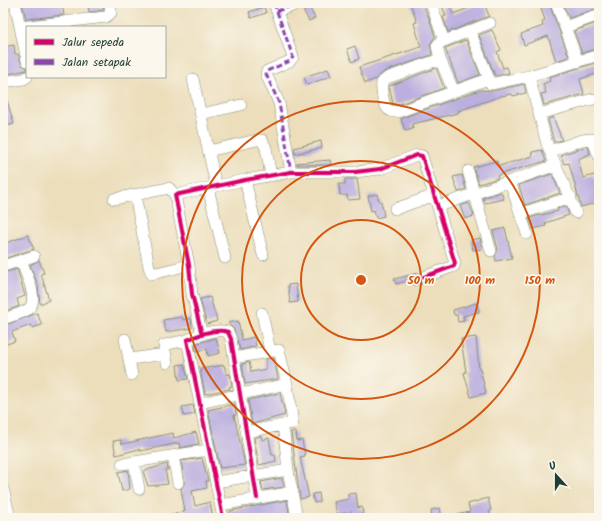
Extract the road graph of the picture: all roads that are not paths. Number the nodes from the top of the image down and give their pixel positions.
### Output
1 (15, 3) edge
2 (110, 3) edge
3 (301, 3) edge
4 (431, 3) edge
5 (556, 3) edge
6 (276, 7) edge
7 (599, 15) edge
8 (490, 23) dead end
9 (26, 26) edge
10 (29, 26) edge
11 (20, 27) junction
12 (565, 27) junction
13 (470, 31) junction
14 (444, 41) junction
15 (599, 55) edge
16 (26, 56) edge
17 (440, 59) junction
18 (578, 62) junction
19 (529, 76) junction
20 (26, 77) edge
21 (193, 79) dead end
22 (488, 79) junction
23 (3, 82) edge
24 (454, 92) junction
25 (592, 99) dead end
26 (241, 105) dead end
27 (201, 114) junction
28 (539, 114) junction
29 (208, 151) junction
30 (550, 151) junction
31 (599, 156) edge
32 (556, 165) junction
33 (468, 171) dead end
34 (291, 172) junction
35 (271, 176) junction
36 (245, 180) junction
37 (510, 181) junction
38 (212, 187) junction
39 (476, 194) junction
40 (134, 195) junction
41 (175, 195) junction
42 (435, 195) junction
43 (571, 197) junction
44 (114, 199) dead end
45 (439, 206) junction
46 (395, 209) dead end
47 (576, 213) dead end
48 (520, 214) junction
49 (527, 234) dead end
50 (491, 250) dead end
51 (263, 255) dead end
52 (34, 256) dead end
53 (225, 258) dead end
54 (21, 260) junction
55 (189, 265) junction
56 (3, 266) edge
57 (424, 277) dead end
58 (262, 313) dead end
59 (3, 319) edge
60 (202, 335) junction
61 (125, 339) dead end
62 (187, 340) junction
63 (270, 351) junction
64 (234, 358) junction
65 (130, 359) junction
66 (132, 375) dead end
67 (287, 384) junction
68 (239, 393) junction
69 (200, 403) junction
70 (283, 425) junction
71 (246, 432) junction
72 (208, 450) junction
73 (173, 456) junction
74 (134, 462) junction
75 (122, 464) dead end
76 (288, 470) junction
77 (252, 476) junction
78 (216, 482) junction
79 (178, 483) dead end
80 (3, 488) edge
81 (139, 490) dead end
82 (293, 492) junction
83 (257, 498) junction
84 (221, 505) junction
85 (10, 518) edge
86 (223, 518) edge
87 (297, 518) edge

1 - 11 street
2 - 10 street
3 - 6 street
4 - 14 street
5 - 12 street
6 - 34 street
7 - 12 street
8 - 13 street
9 - 11 street
11 - 16 street
12 - 18 street
13 - 14 street
13 - 22 street
14 - 17 street
15 - 18 street
17 - 24 street
17 - 24 street
18 - 19 street
19 - 22 street
19 - 28 street
20 - 23 street
21 - 27 street
22 - 24 street
25 - 28 street
26 - 27 street
27 - 29 street
28 - 30 street
29 - 35 street
29 - 38 street
30 - 31 street
30 - 32 street
32 - 37 street
32 - 43 street
33 - 39 street
34 - 35 street
34 - 42 street
35 - 36 street
36 - 38 street
36 - 51 street
37 - 39 street
37 - 48 street
38 - 41 street
38 - 53 street
39 - 45 street
39 - 50 street
40 - 41 street
40 - 44 street
40 - 55 street
41 - 55 street
42 - 45 street
42 - 46 street
43 - 47 street
43 - 48 street
45 - 57 street
48 - 49 street
52 - 54 street
54 - 56 street
54 - 59 street
55 - 60 street
58 - 63 street
60 - 62 street
60 - 64 street
61 - 65 street
62 - 65 street
62 - 69 street
63 - 64 street
63 - 67 street
64 - 68 street
65 - 66 street
67 - 68 street
67 - 70 street
68 - 69 street
68 - 71 street
69 - 72 street
70 - 71 street
70 - 76 street
71 - 77 street
72 - 73 street
72 - 78 street
73 - 74 street
73 - 79 street
74 - 75 street
74 - 81 street
76 - 77 street
76 - 82 street
77 - 78 street
77 - 83 street
78 - 84 street
80 - 85 street
82 - 83 street
82 - 87 street
83 - 84 street
84 - 86 street

